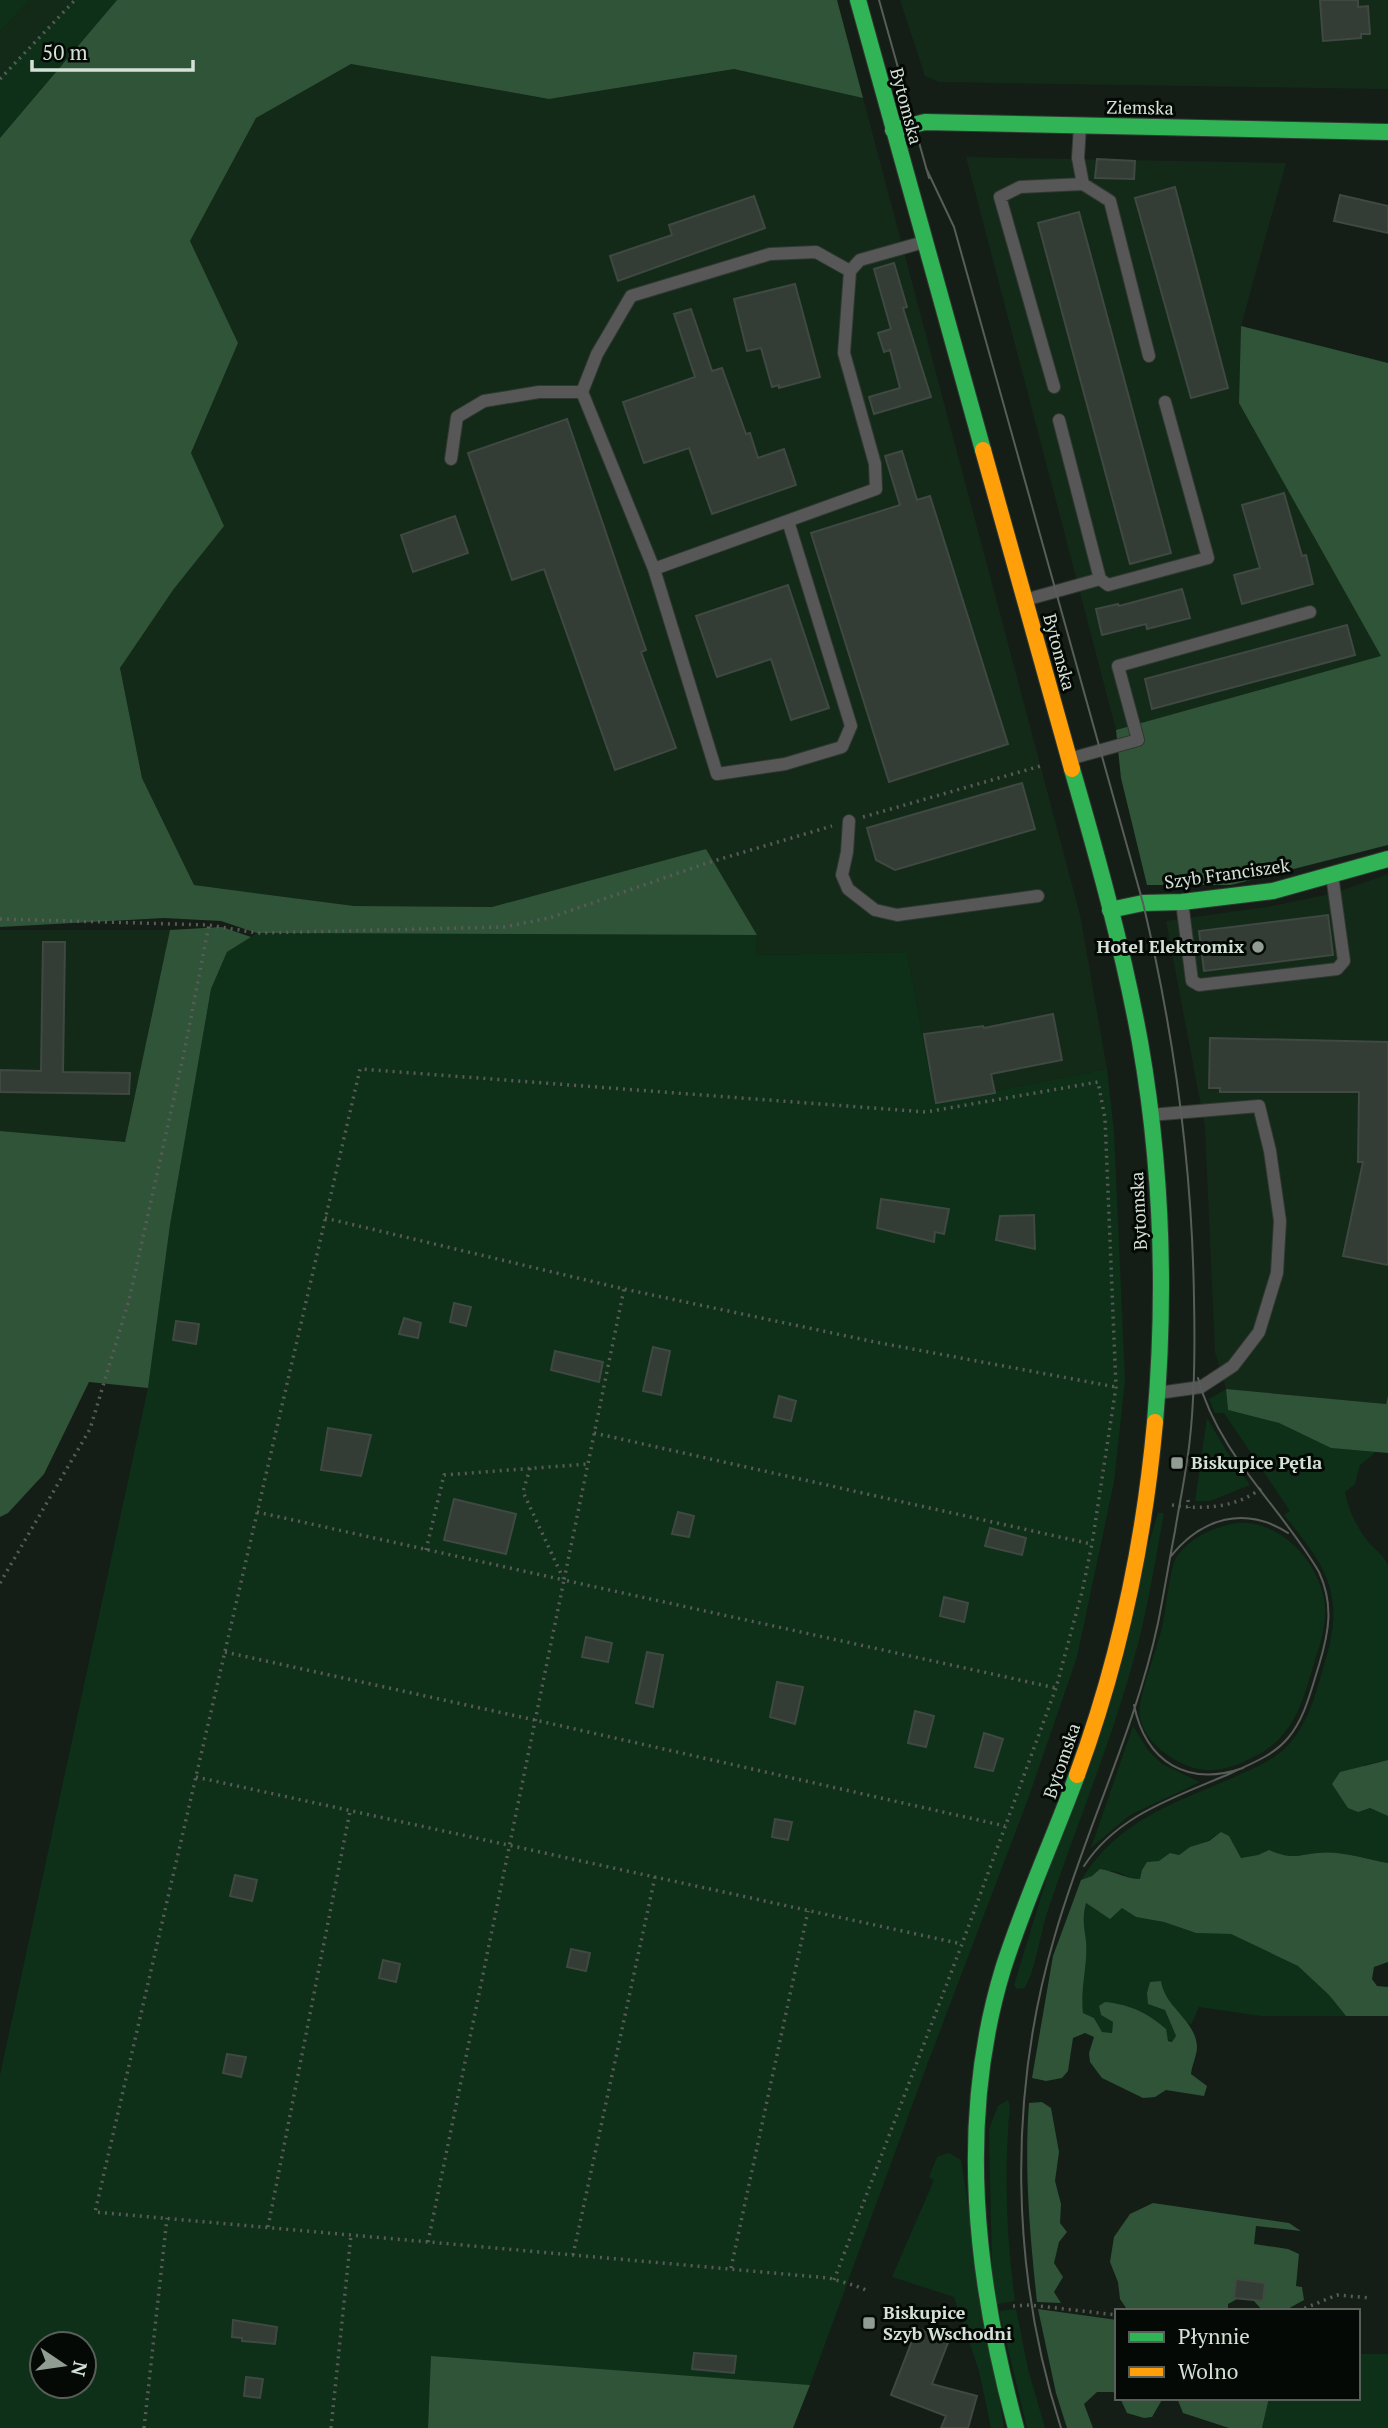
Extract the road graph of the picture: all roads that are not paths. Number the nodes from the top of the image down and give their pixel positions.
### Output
1 (858, 0) edge
2 (1080, 126) junction
3 (893, 130) junction
4 (1388, 132) edge
5 (1083, 184) junction
6 (925, 242) junction
7 (850, 271) junction
8 (1149, 356) dead end
9 (1055, 387) dead end
10 (582, 392) junction
11 (1165, 402) dead end
12 (1059, 420) dead end
13 (452, 459) dead end
14 (788, 521) junction
15 (654, 569) junction
16 (1100, 579) junction
17 (1025, 600) junction
18 (1310, 612) dead end
19 (1069, 759) junction
20 (849, 821) road end
21 (1388, 859) edge
22 (1332, 874) junction
23 (1038, 896) dead end
24 (1182, 902) junction
25 (1110, 910) junction
26 (1150, 1115) junction
27 (1158, 1393) junction
28 (1016, 2428) edge

1 - 3 street, Bytomska
2 - 3 street, Ziemska
2 - 4 street, Ziemska
2 - 5 lane
3 - 6 street, Bytomska
5 - 8 lane
5 - 9 lane
6 - 7 lane
6 - 17 street, Bytomska
7 - 10 lane
7 - 14 lane
10 - 13 lane
10 - 15 lane
11 - 16 lane
12 - 16 lane
14 - 15 lane
14 - 15 lane
16 - 17 lane
17 - 19 street, Bytomska
18 - 19 lane
19 - 25 street, Bytomska
20 - 23 lane
21 - 22 street, Szyb Franciszek
22 - 24 street, Szyb Franciszek
22 - 24 lane
24 - 25 street, Szyb Franciszek
25 - 26 street, Bytomska
26 - 27 street, Bytomska
26 - 27 lane
27 - 28 street, Bytomska

